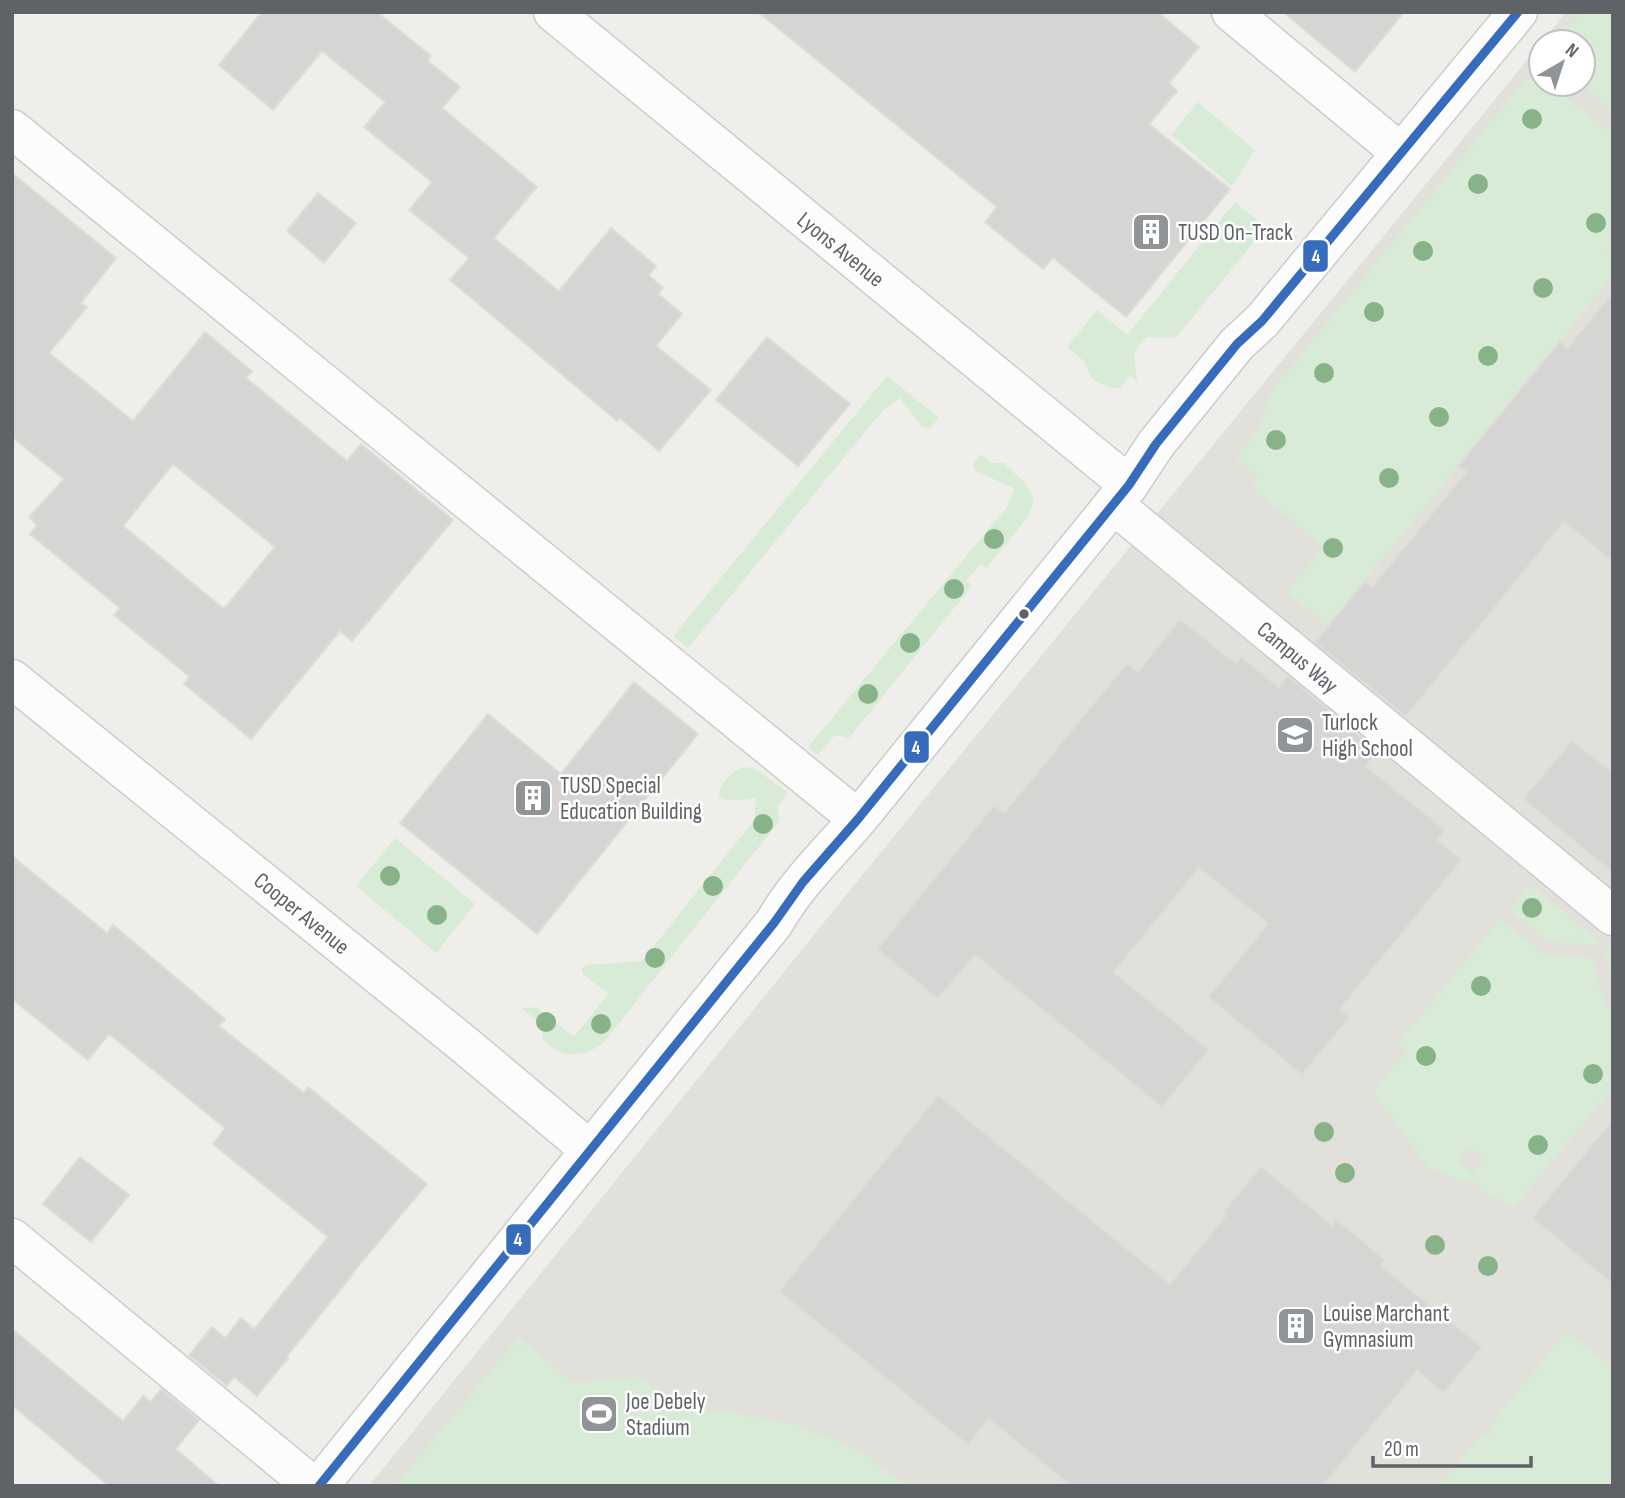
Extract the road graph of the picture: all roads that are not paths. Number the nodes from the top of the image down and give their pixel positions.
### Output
1 (553, 12) edge
2 (1231, 12) edge
3 (1518, 12) edge
4 (12, 130) edge
5 (1401, 153) junction
6 (1121, 494) junction
7 (12, 679) edge
8 (858, 819) junction
9 (1613, 916) edge
10 (590, 1150) junction
11 (12, 1238) edge
12 (313, 1486) edge
13 (319, 1486) edge

1 - 6 street, Lyons Avenue
2 - 5 street
3 - 5 street
4 - 8 street
5 - 6 street
6 - 8 street
6 - 9 street, Campus Way
7 - 10 street, Cooper Avenue
8 - 10 street
10 - 13 street
11 - 12 street

